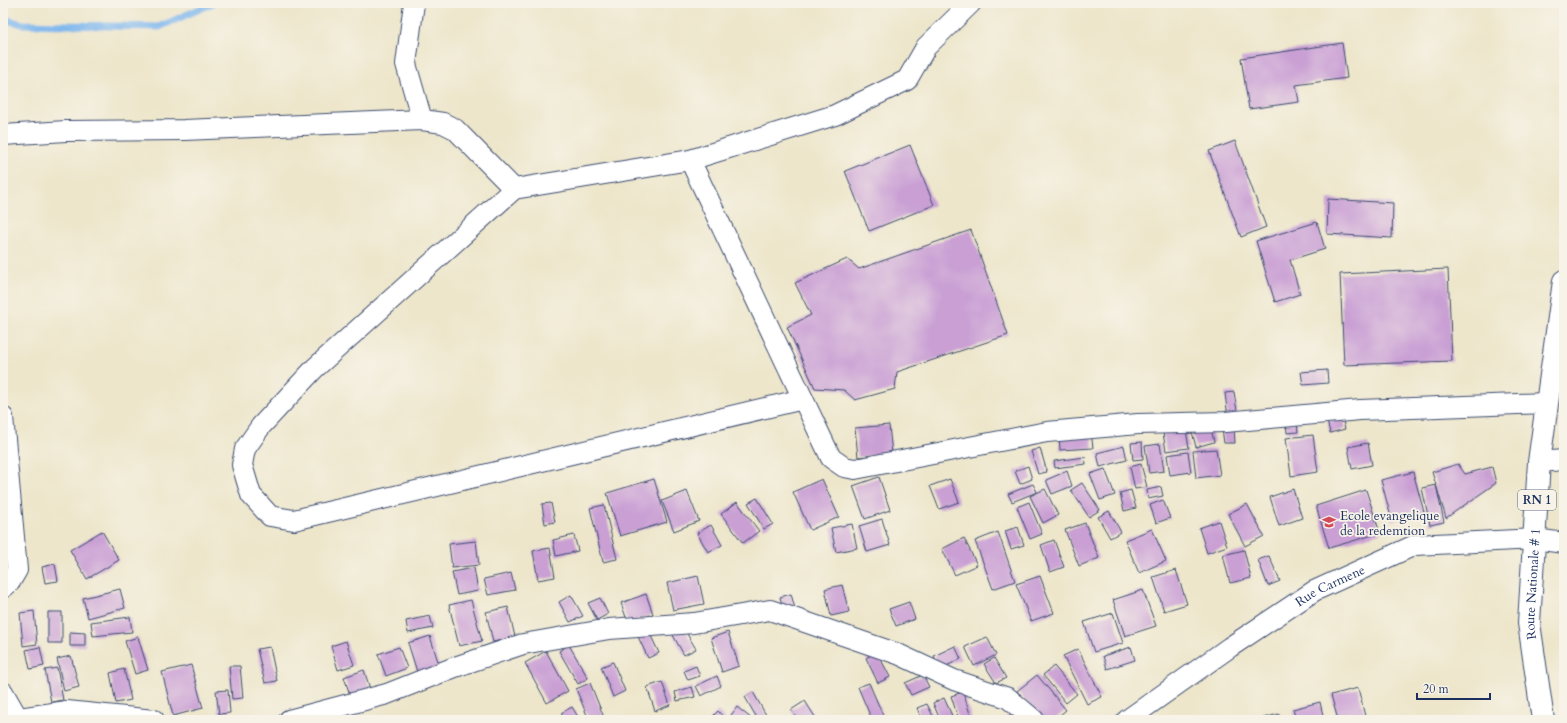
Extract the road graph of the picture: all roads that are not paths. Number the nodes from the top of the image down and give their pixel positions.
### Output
1 (414, 3) edge
2 (971, 3) edge
3 (422, 120) junction
4 (3, 135) edge
5 (690, 160) junction
6 (514, 189) junction
7 (1564, 282) edge
8 (803, 399) junction
9 (1547, 403) junction
10 (3, 417) edge
11 (1564, 460) edge
12 (1539, 462) junction
13 (1535, 539) junction
14 (1564, 543) edge
15 (3, 588) edge
16 (3, 692) edge
17 (19, 719) edge
18 (154, 720) edge
19 (289, 720) edge
20 (1034, 720) edge
21 (1127, 720) edge
22 (1543, 720) edge

1 - 3 street
2 - 5 street
3 - 4 street
3 - 6 street
5 - 6 street
5 - 8 street
6 - 8 street
7 - 9 main road, Route Nationale # 1 / RN 1
8 - 9 street
9 - 12 main road, Route Nationale # 1 / RN 1
10 - 15 street
11 - 12 street
12 - 13 main road, Route Nationale # 1 / RN 1
13 - 14 street, Rue Carmene
13 - 21 street, Rue Carmene
13 - 22 main road, Route Nationale # 1 / RN 1
16 - 17 street
17 - 18 street
19 - 20 street

